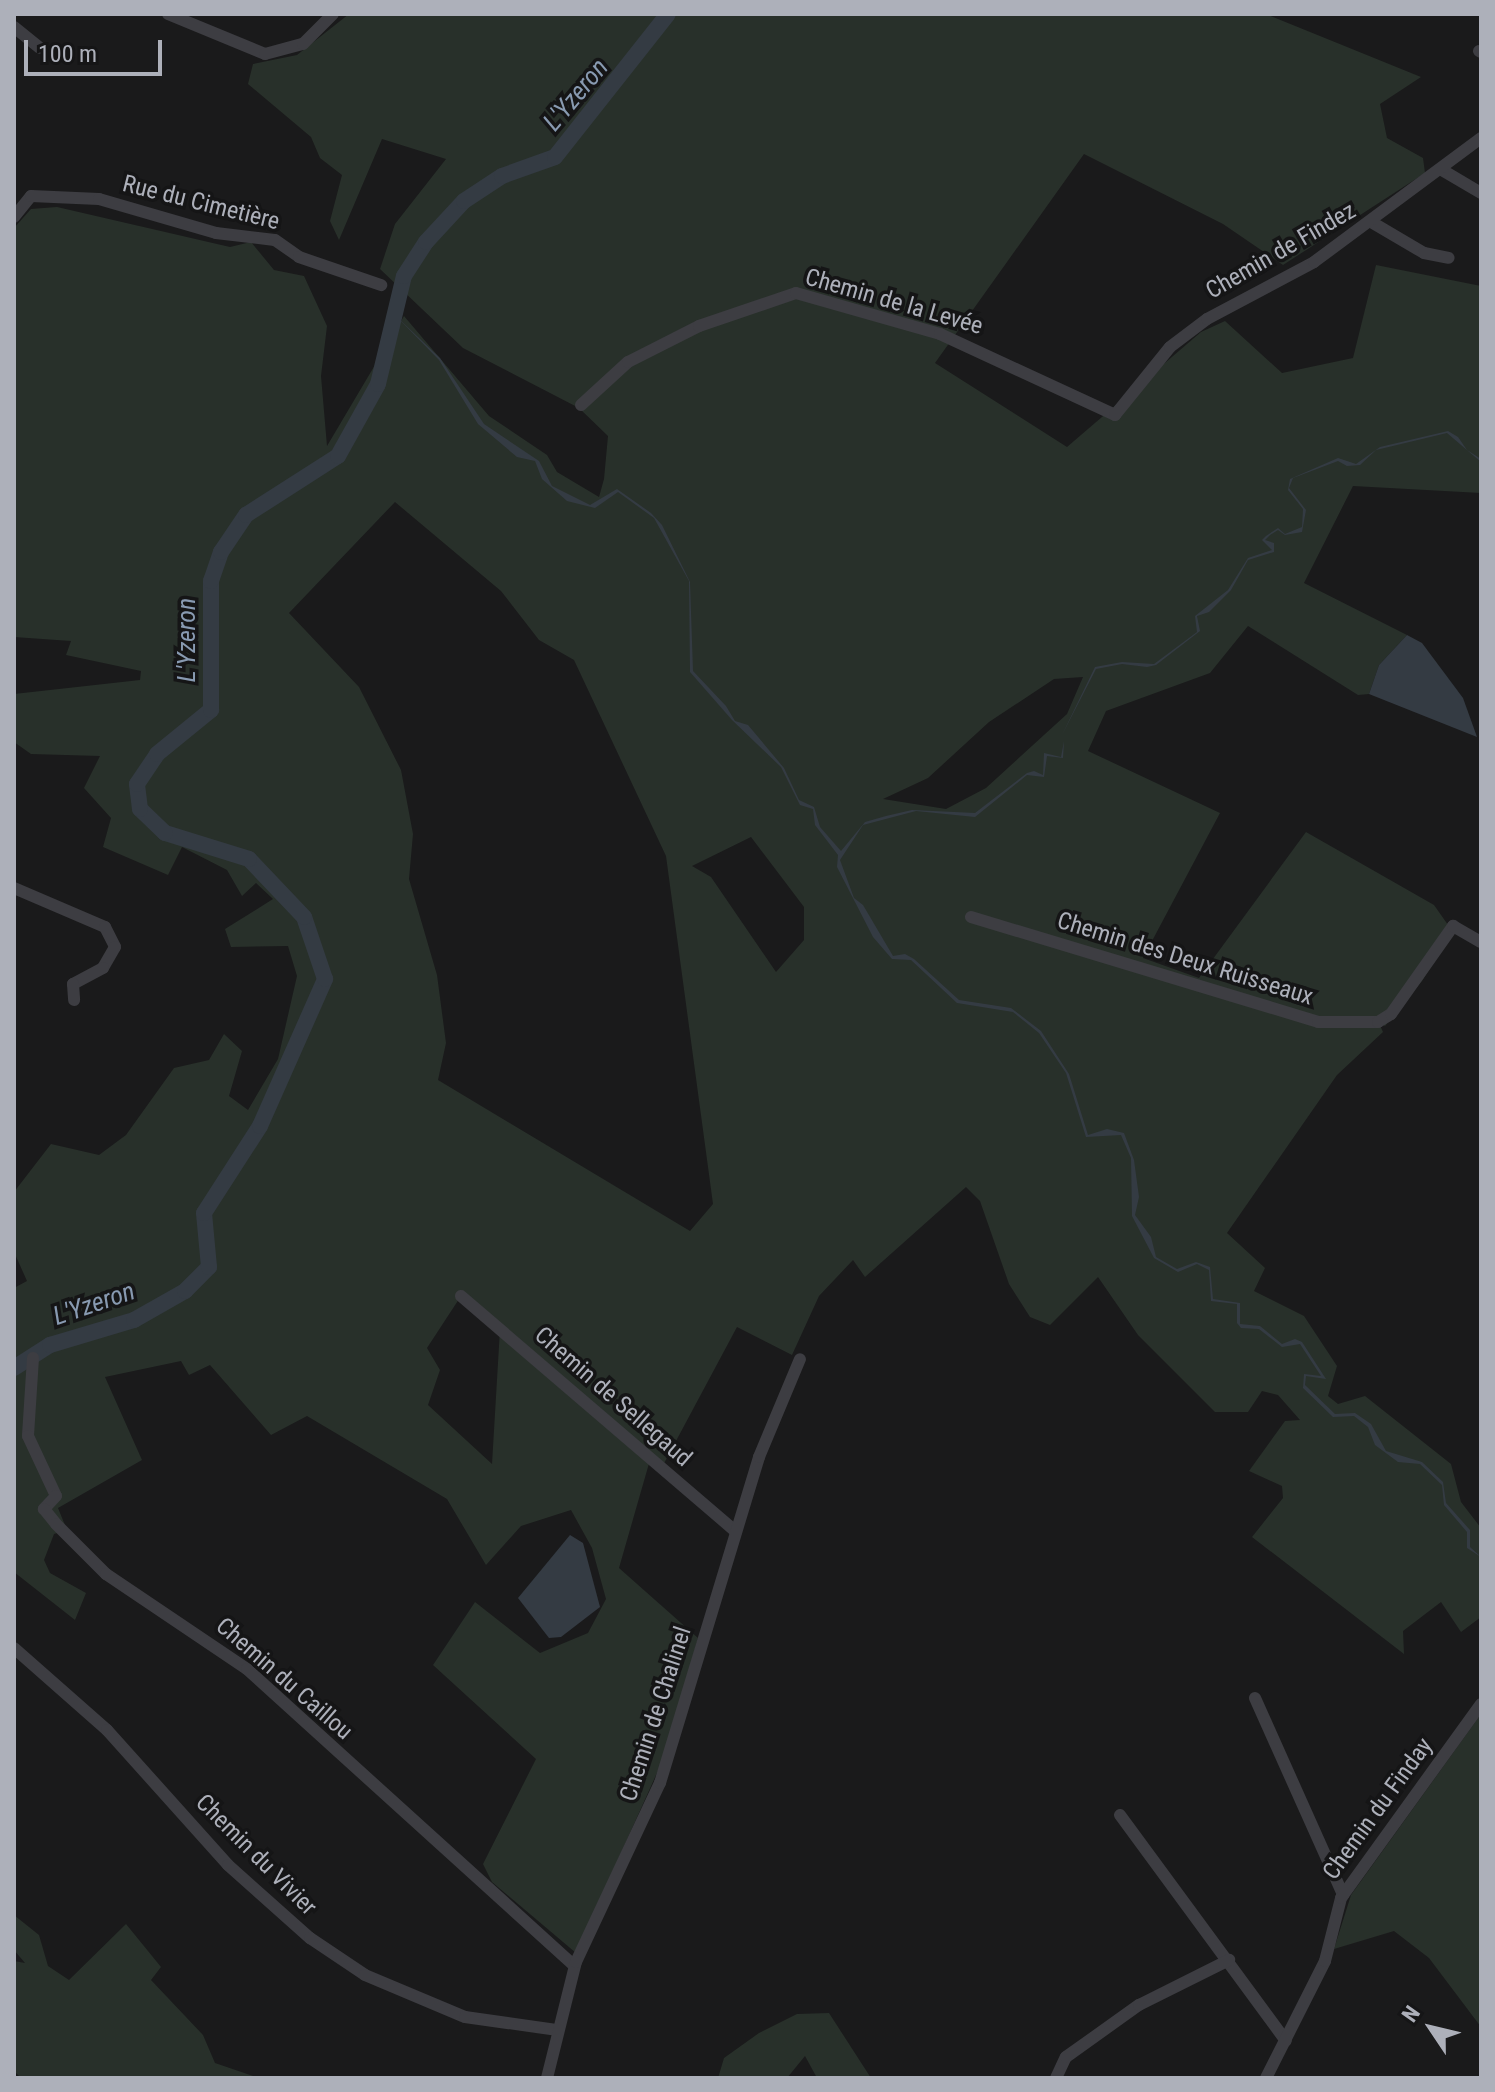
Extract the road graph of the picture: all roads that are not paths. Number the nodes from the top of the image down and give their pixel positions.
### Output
1 (168, 14) edge
2 (333, 14) edge
3 (14, 27) edge
4 (40, 48) dead end
5 (1481, 138) edge
6 (1442, 170) junction
7 (1481, 193) edge
8 (14, 217) edge
9 (1373, 223) junction
10 (1449, 258) dead end
11 (381, 285) dead end
12 (581, 405) dead end
13 (1115, 415) joint
14 (14, 888) edge
15 (971, 917) dead end
16 (1481, 942) edge
17 (74, 1000) dead end
18 (461, 1296) dead end
19 (33, 1358) dead end
20 (800, 1359) dead end
21 (736, 1532) junction
22 (14, 1648) edge
23 (1255, 1698) dead end
24 (1481, 1704) edge
25 (1120, 1815) dead end
26 (1343, 1895) junction
27 (1229, 1960) junction
28 (575, 1966) junction
29 (558, 2030) junction
30 (1286, 2041) junction
31 (547, 2078) edge
32 (1056, 2078) edge
33 (1266, 2078) edge

1 - 2 street
3 - 4 street
5 - 6 street, Chemin de Findez
6 - 7 street
6 - 9 street, Chemin de Findez
8 - 11 street, Rue du Cimetière
9 - 10 street
9 - 13 street, Chemin de Findez
12 - 13 street, Chemin de la Levée
14 - 17 street
15 - 16 street, Chemin des Deux Ruisseaux
18 - 21 street, Chemin de Sellegaud
19 - 28 street, Chemin du Caillou
20 - 21 street, Chemin de Chalinel
21 - 28 street, Chemin de Chalinel
22 - 29 street, Chemin du Vivier
23 - 26 street
24 - 26 street, Chemin du Finday
25 - 27 street
26 - 30 street, Chemin du Finday
27 - 30 street
27 - 32 street
28 - 29 street, Chemin de Chalinel
29 - 31 street, Chemin de Chalinel
30 - 33 street, Chemin du Finday

